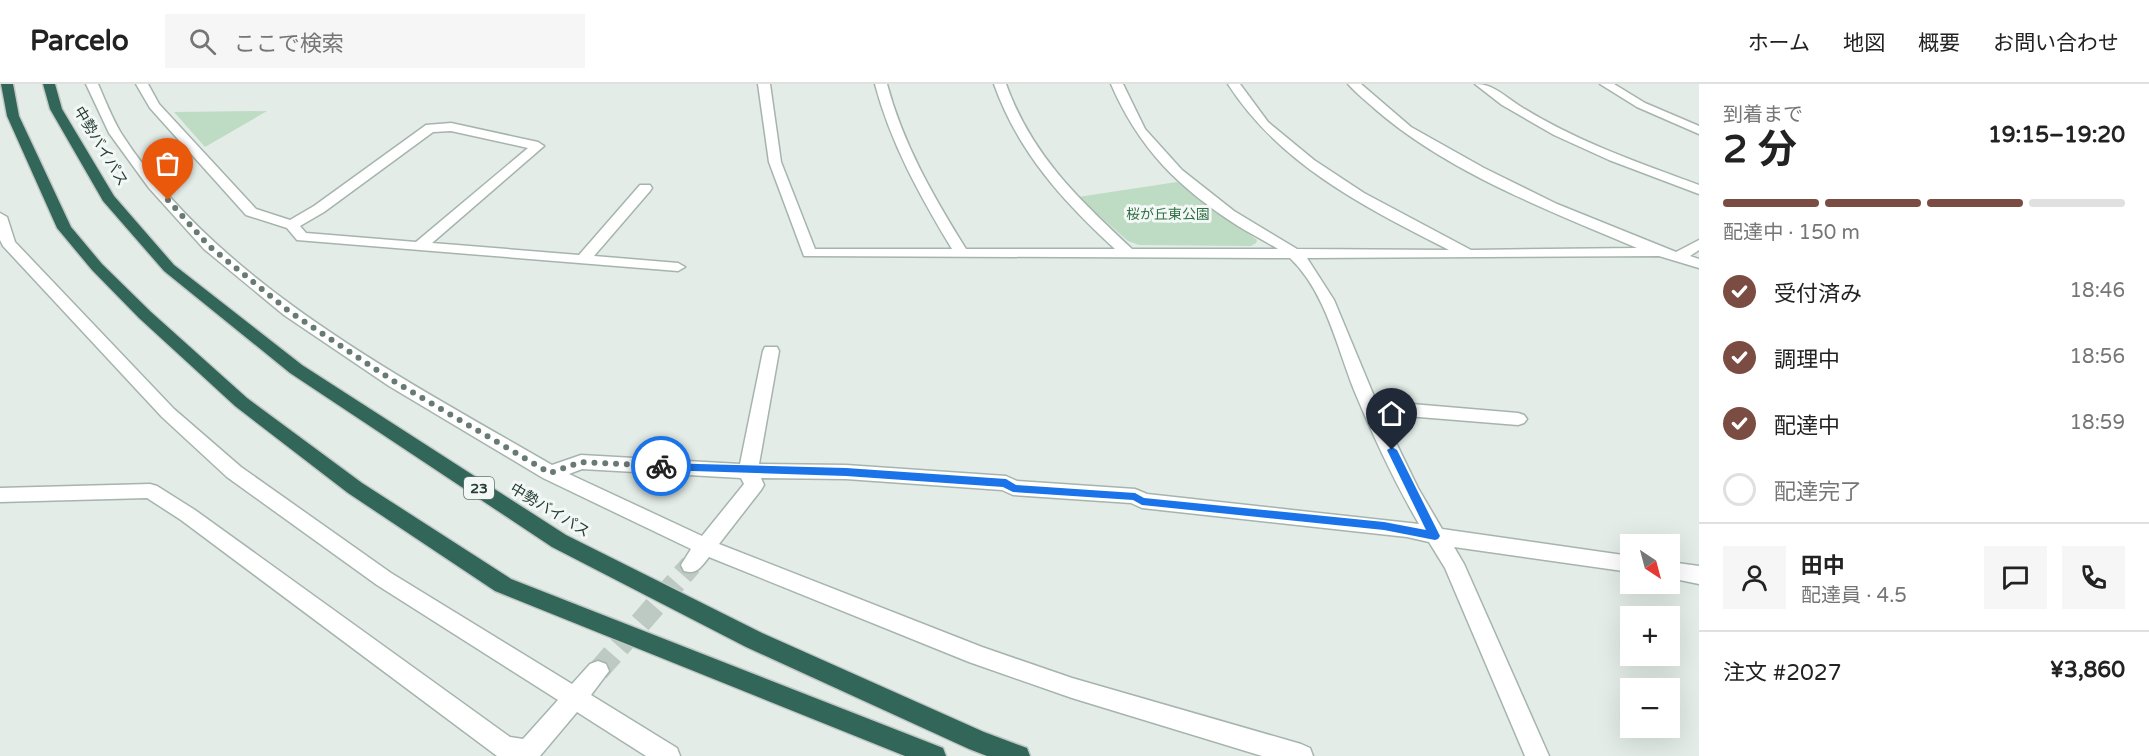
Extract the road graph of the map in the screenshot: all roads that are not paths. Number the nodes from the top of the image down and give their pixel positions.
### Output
1 (7, 84) edge
2 (50, 84) edge
3 (92, 84) edge
4 (142, 84) edge
5 (764, 84) edge
6 (881, 84) edge
7 (1000, 84) edge
8 (1117, 84) edge
9 (1234, 84) edge
10 (1354, 84) edge
11 (1481, 84) edge
12 (1606, 84) edge
13 (1699, 130) edge
14 (645, 188) dead end
15 (1699, 190) edge
16 (0, 218) edge
17 (292, 225) junction
18 (1699, 244) edge
19 (419, 247) junction
20 (961, 252) junction
21 (1127, 252) junction
22 (1292, 252) junction
23 (1660, 252) junction
24 (1469, 254) junction
25 (1679, 257) junction
26 (582, 260) junction
27 (1699, 264) edge
28 (678, 267) dead end
29 (771, 351) dead end
30 (1370, 407) junction
31 (1518, 419) dead end
32 (748, 471) junction
33 (550, 473) junction
34 (0, 495) edge
35 (1435, 536) junction
36 (706, 547) junction
37 (1620, 563) edge
38 (691, 565) tunnel mouth
39 (1680, 572) edge
40 (1699, 575) edge
41 (598, 671) tunnel mouth
42 (573, 699) junction
43 (526, 754) edge
44 (669, 756) edge
45 (934, 756) edge
46 (1018, 756) edge
47 (1301, 756) edge
48 (1537, 756) edge

1 - 45 highway
2 - 46 highway, 中勢バイパス / 23
3 - 33 street
4 - 17 street
5 - 20 street
6 - 20 street
7 - 21 street
8 - 22 street
9 - 24 street
10 - 23 street
11 - 15 street
12 - 13 street
14 - 26 street
16 - 42 street
17 - 19 street
17 - 19 street
18 - 25 street
19 - 26 street
20 - 21 street
21 - 22 street
22 - 24 street
22 - 30 street
23 - 24 street
23 - 25 street
25 - 27 street
26 - 28 street
29 - 32 street
30 - 31 street
30 - 35 street
32 - 33 street
32 - 35 street
32 - 36 street
33 - 36 street
34 - 43 street
35 - 37 street
35 - 48 street
36 - 38 street
36 - 47 street
39 - 40 street
41 - 42 street
42 - 43 street
42 - 44 street

